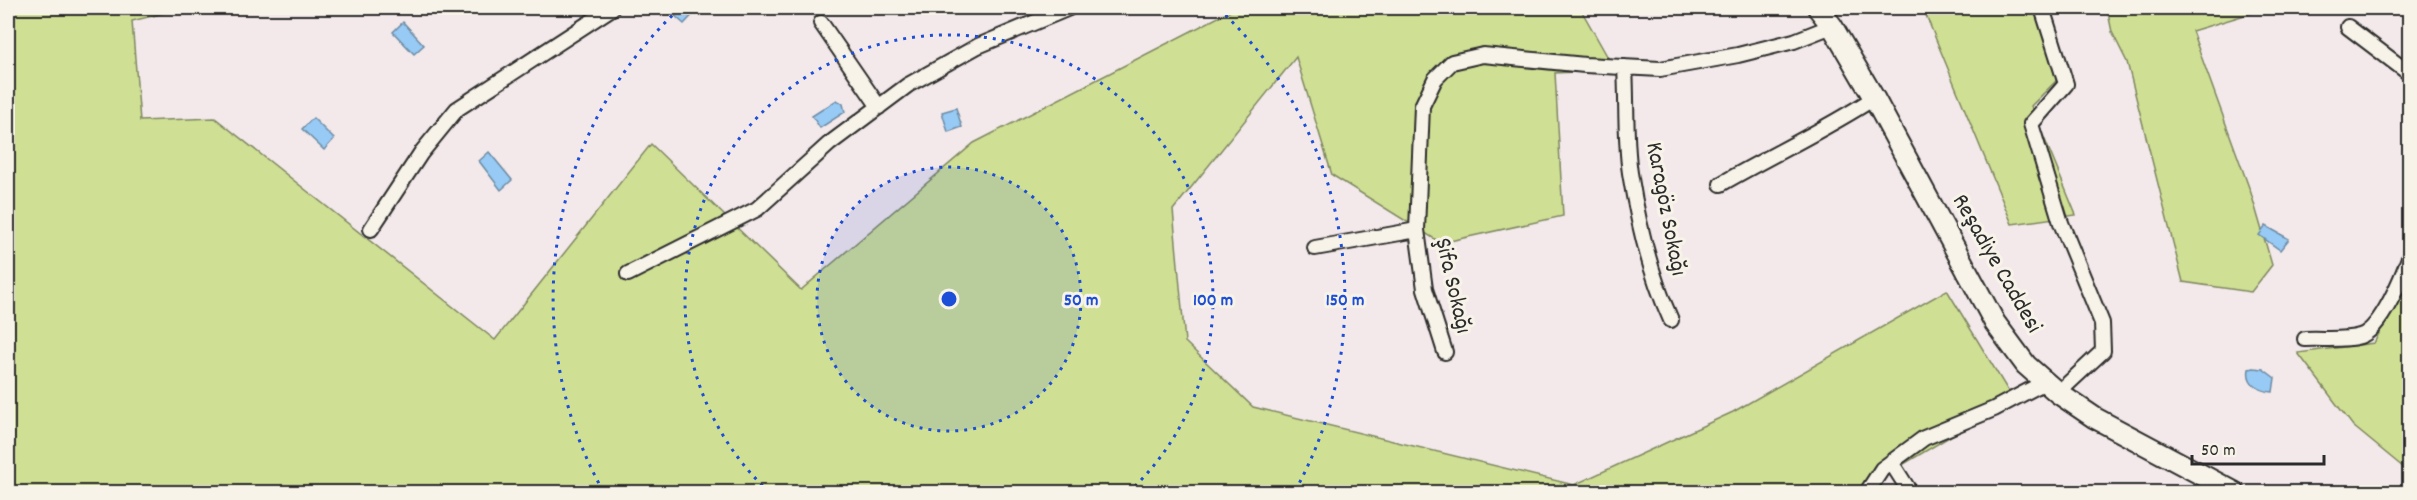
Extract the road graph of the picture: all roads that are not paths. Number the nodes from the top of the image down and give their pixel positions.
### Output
1 (612, 8) edge
2 (1069, 8) edge
3 (1818, 8) edge
4 (2042, 8) edge
5 (821, 23) dead end
6 (1832, 26) junction
7 (2348, 27) dead end
8 (1625, 67) junction
9 (2409, 74) edge
10 (1874, 98) junction
11 (879, 107) junction
12 (1721, 184) dead end
13 (371, 229) dead end
14 (1416, 230) junction
15 (1315, 248) dead end
16 (2409, 255) edge
17 (628, 274) dead end
18 (1671, 320) dead end
19 (2305, 339) dead end
20 (1445, 352) dead end
21 (2051, 388) junction
22 (1891, 462) junction
23 (1867, 492) edge
24 (1910, 492) edge
25 (2234, 492) edge

1 - 13 street
2 - 11 street
3 - 6 street, Reşadiye Caddesi
4 - 21 street
5 - 11 street
6 - 8 street, Şifa Sokağı
6 - 10 street, Reşadiye Caddesi
7 - 9 street
8 - 14 street, Şifa Sokağı
8 - 18 street, Karagöz Sokağı
10 - 12 street
10 - 21 street, Reşadiye Caddesi
11 - 17 street
14 - 15 street
14 - 20 street, Şifa Sokağı
16 - 19 street
21 - 22 street
21 - 25 street, Reşadiye Caddesi
22 - 23 street
22 - 24 street

